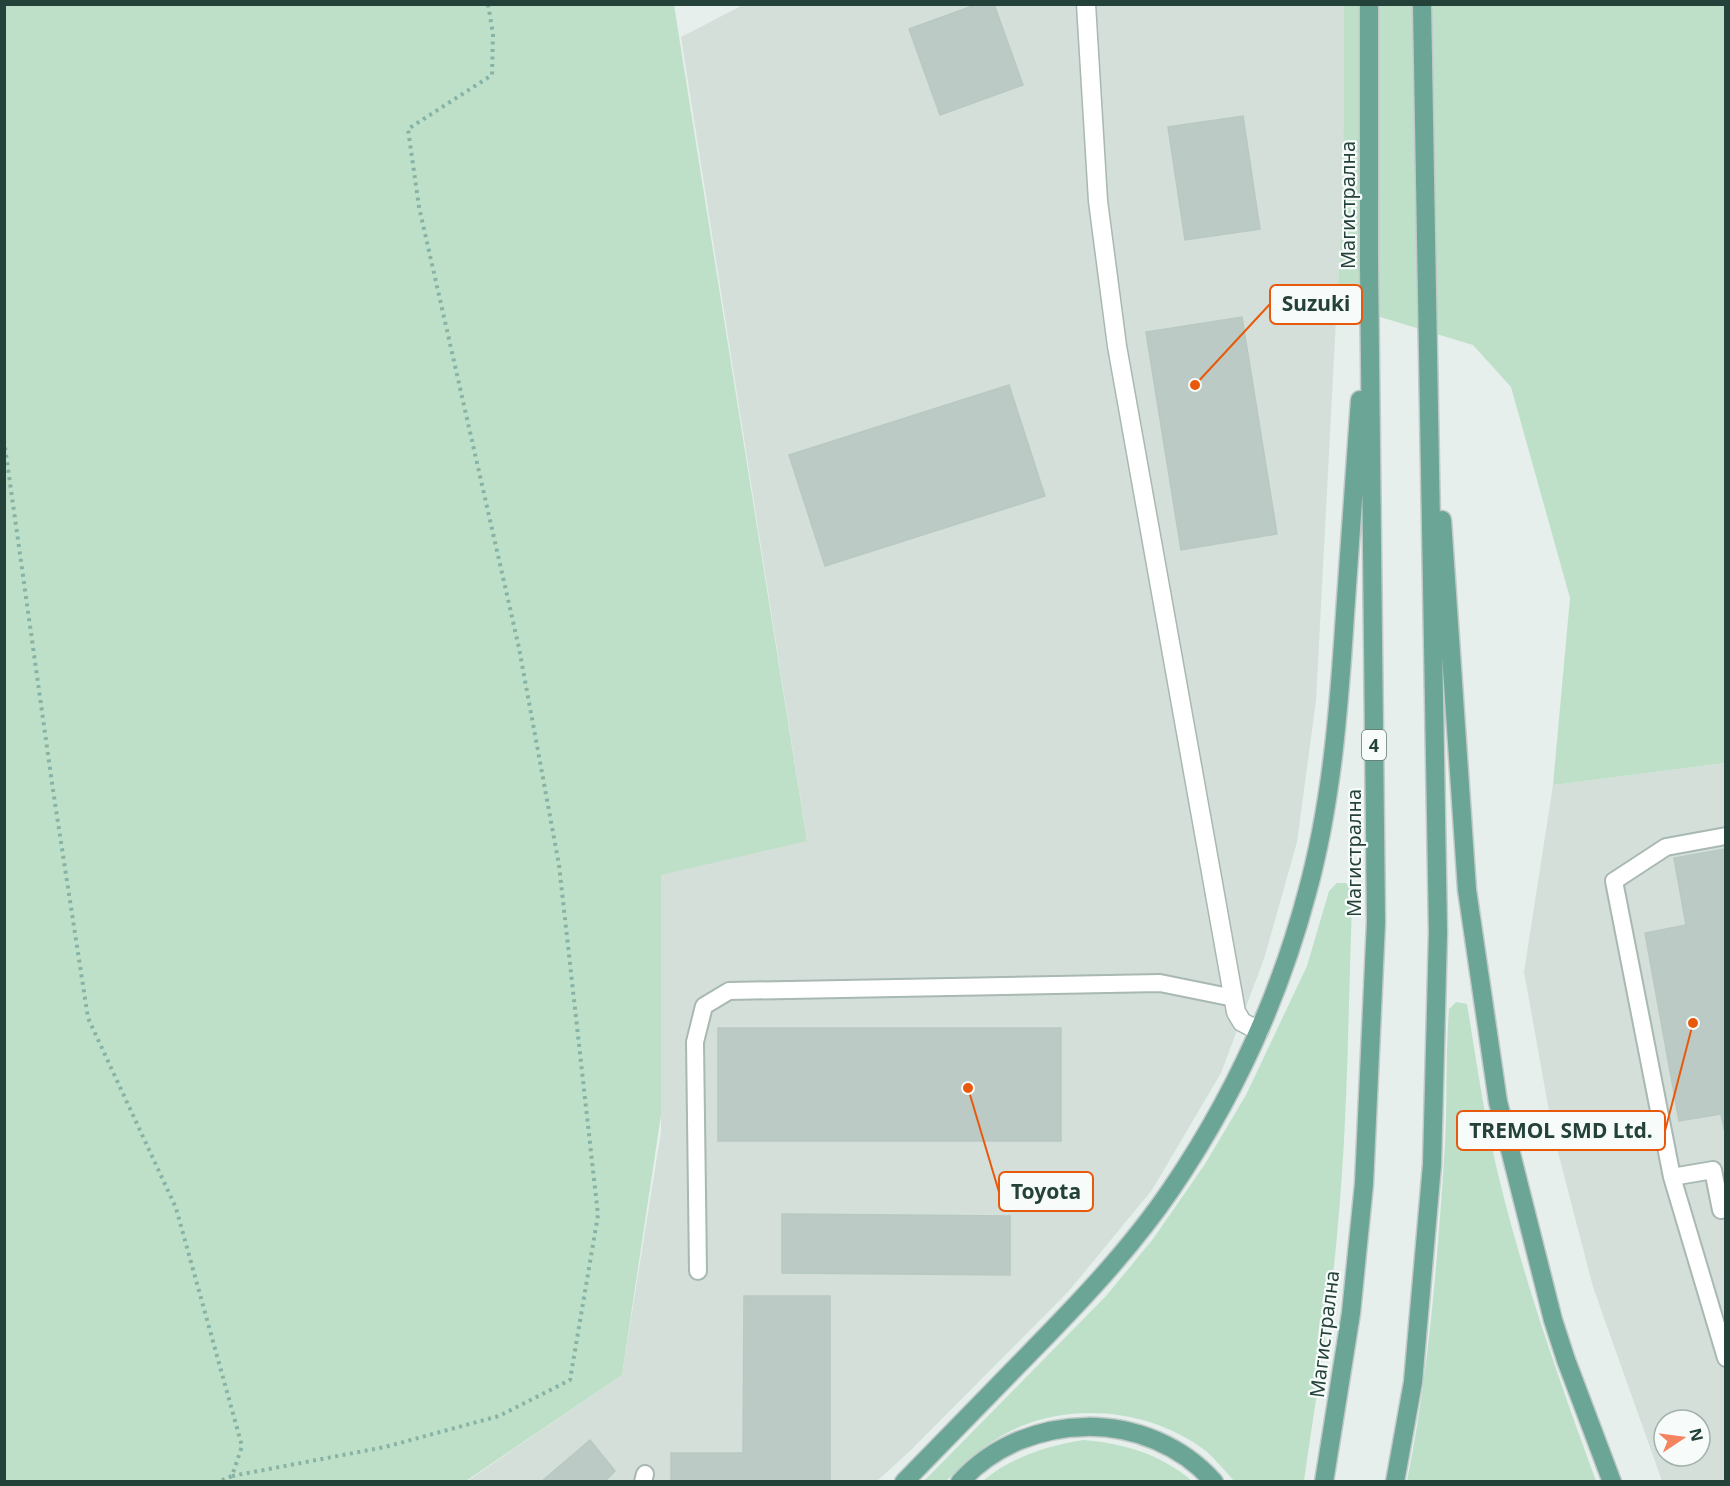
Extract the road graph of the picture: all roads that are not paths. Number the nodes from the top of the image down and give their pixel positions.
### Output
1 (1086, 4) edge
2 (1369, 4) edge
3 (1422, 4) edge
4 (1426, 261) junction
5 (1369, 264) junction
6 (1725, 836) edge
7 (1234, 998) junction
8 (1259, 1031) junction
9 (1672, 1177) junction
10 (1725, 1209) edge
11 (698, 1271) dead end
12 (1725, 1358) edge
13 (904, 1482) edge
14 (960, 1482) edge
15 (1214, 1482) edge
16 (1324, 1482) edge
17 (1395, 1482) edge
18 (1612, 1482) edge

1 - 7 street
2 - 5 main road, Магистрална / 4
3 - 4 main road
4 - 17 main road
4 - 18 main road
5 - 8 main road
5 - 16 main road, Магистрална / 4
6 - 9 lane
7 - 8 street
7 - 11 lane
8 - 13 main road
9 - 10 lane
9 - 12 lane
14 - 15 main road

